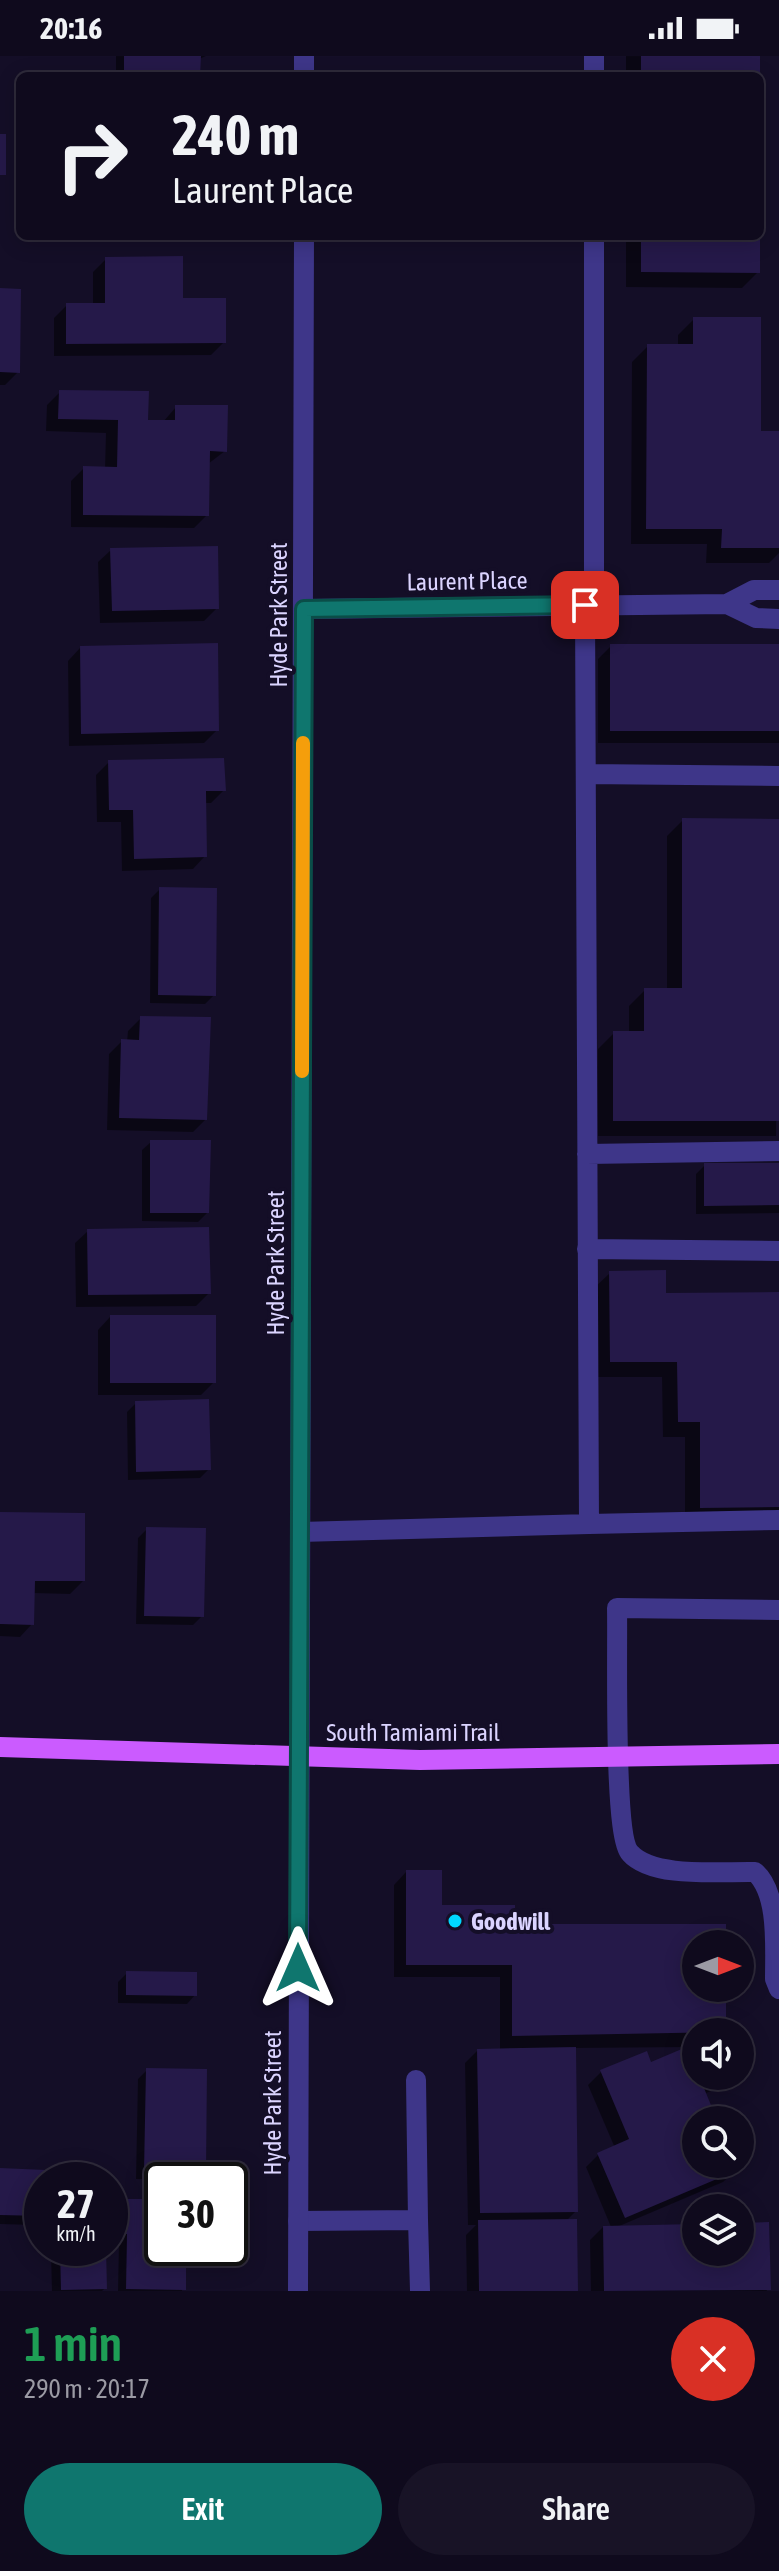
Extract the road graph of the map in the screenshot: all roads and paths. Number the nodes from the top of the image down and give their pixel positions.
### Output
1 (304, 240) edge
2 (594, 240) edge
3 (779, 590) edge
4 (727, 604) junction
5 (589, 605) junction
6 (304, 609) junction
7 (779, 619) edge
8 (586, 774) junction
9 (779, 776) edge
10 (779, 1151) edge
11 (587, 1154) junction
12 (587, 1249) junction
13 (779, 1251) edge
14 (779, 1520) edge
15 (589, 1524) junction
16 (300, 1532) junction
17 (779, 1610) edge
18 (0, 1747) edge
19 (779, 1754) edge
20 (619, 1756) junction
21 (298, 1758) junction
22 (779, 1989) edge
23 (416, 2080) dead end
24 (418, 2220) junction
25 (298, 2221) junction
26 (298, 2291) edge
27 (420, 2291) edge

1 - 6 street, Hyde Park Street
2 - 5 street
3 - 4 street, Laurent Place
4 - 5 street, Laurent Place
4 - 7 street, Laurent Place
5 - 6 street, Laurent Place
5 - 8 street
6 - 16 street, Hyde Park Street
8 - 9 street
8 - 11 street
10 - 11 street
11 - 12 street
12 - 13 street
12 - 15 street
14 - 15 street
15 - 16 street
16 - 21 street, Hyde Park Street
17 - 20 street
18 - 21 main road, South Tamiami Trail
19 - 20 main road, South Tamiami Trail
20 - 21 main road, South Tamiami Trail
20 - 22 street
21 - 25 street, Hyde Park Street
23 - 24 street
24 - 25 street
24 - 27 street
25 - 26 street, Hyde Park Street

